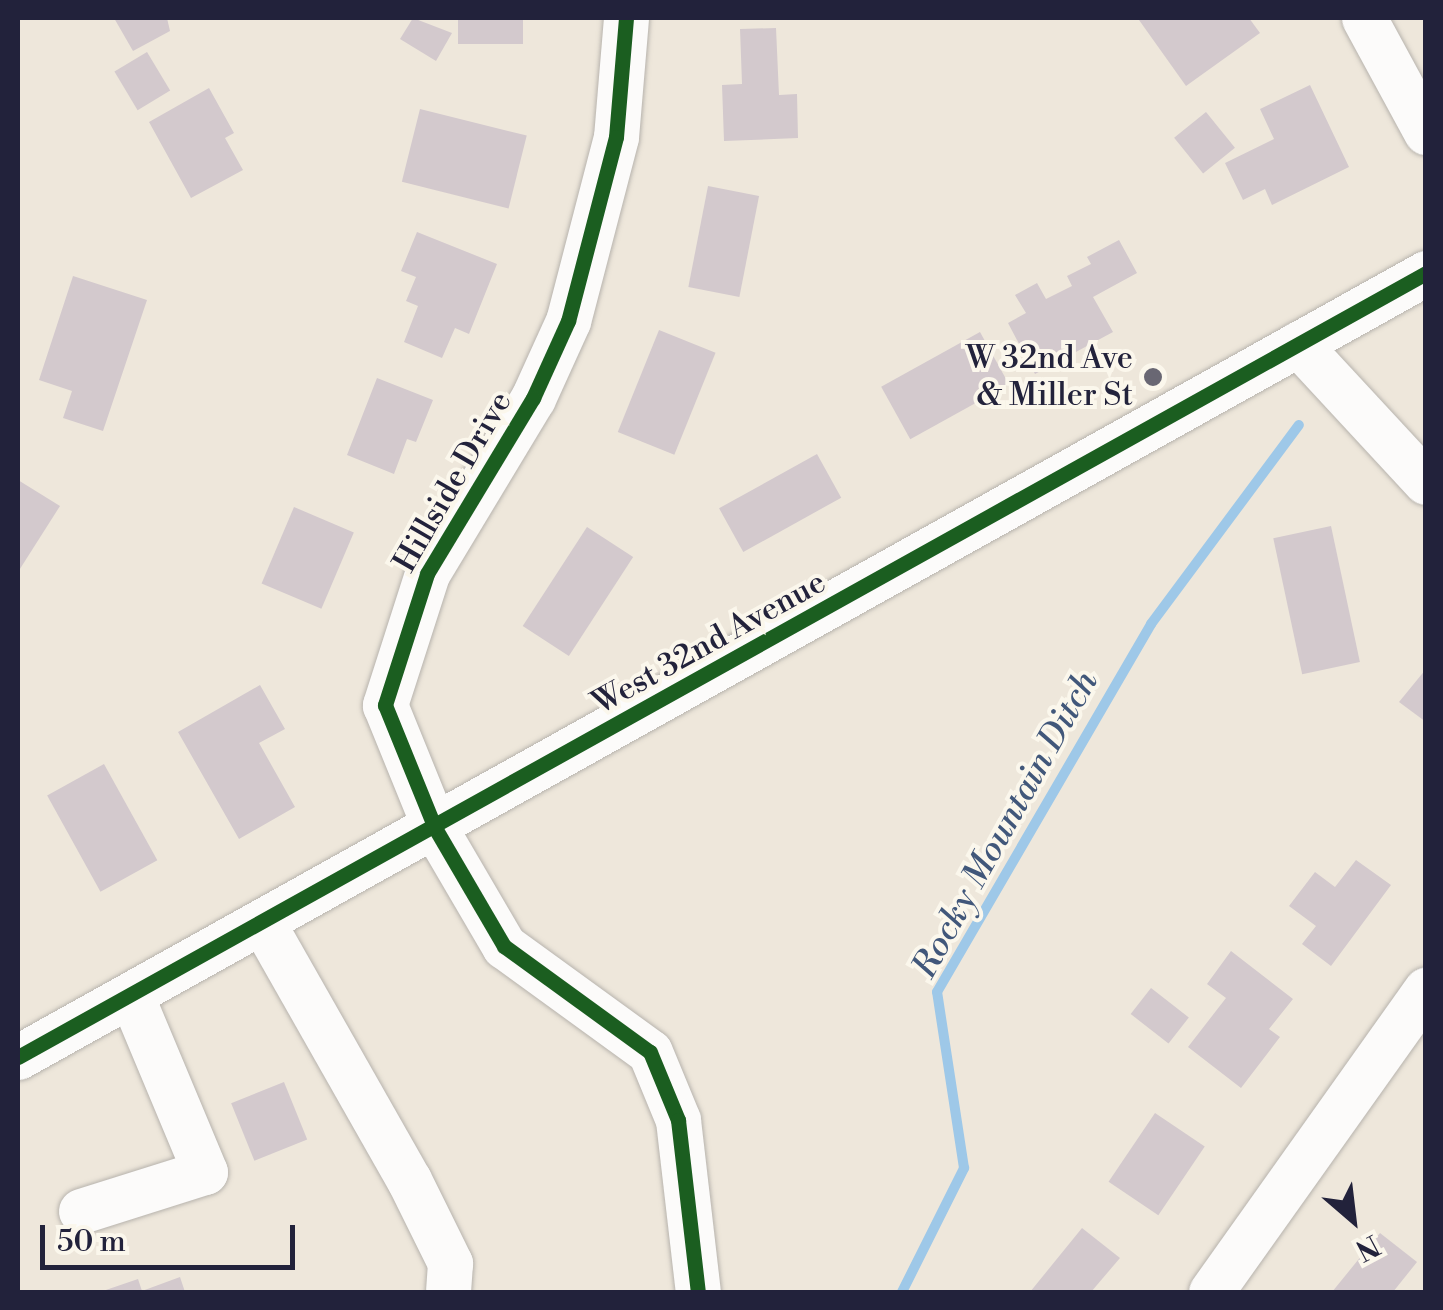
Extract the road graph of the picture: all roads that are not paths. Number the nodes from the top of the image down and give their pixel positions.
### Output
1 (626, 18) edge
2 (1364, 18) edge
3 (1426, 132) edge
4 (1426, 273) edge
5 (1298, 344) junction
6 (1426, 482) edge
7 (435, 828) junction
8 (264, 925) junction
9 (1426, 990) edge
10 (131, 995) junction
11 (18, 1057) edge
12 (81, 1211) dead end
13 (448, 1290) dead end
14 (698, 1292) edge
15 (1211, 1292) edge

1 - 7 street, Hillside Drive
2 - 3 street
4 - 5 street, West 32nd Avenue
5 - 6 street
5 - 7 street, West 32nd Avenue
7 - 8 street, West 32nd Avenue
7 - 14 street, Hillside Drive
8 - 10 street, West 32nd Avenue
8 - 13 street
9 - 15 street
10 - 11 street, West 32nd Avenue
10 - 12 street

